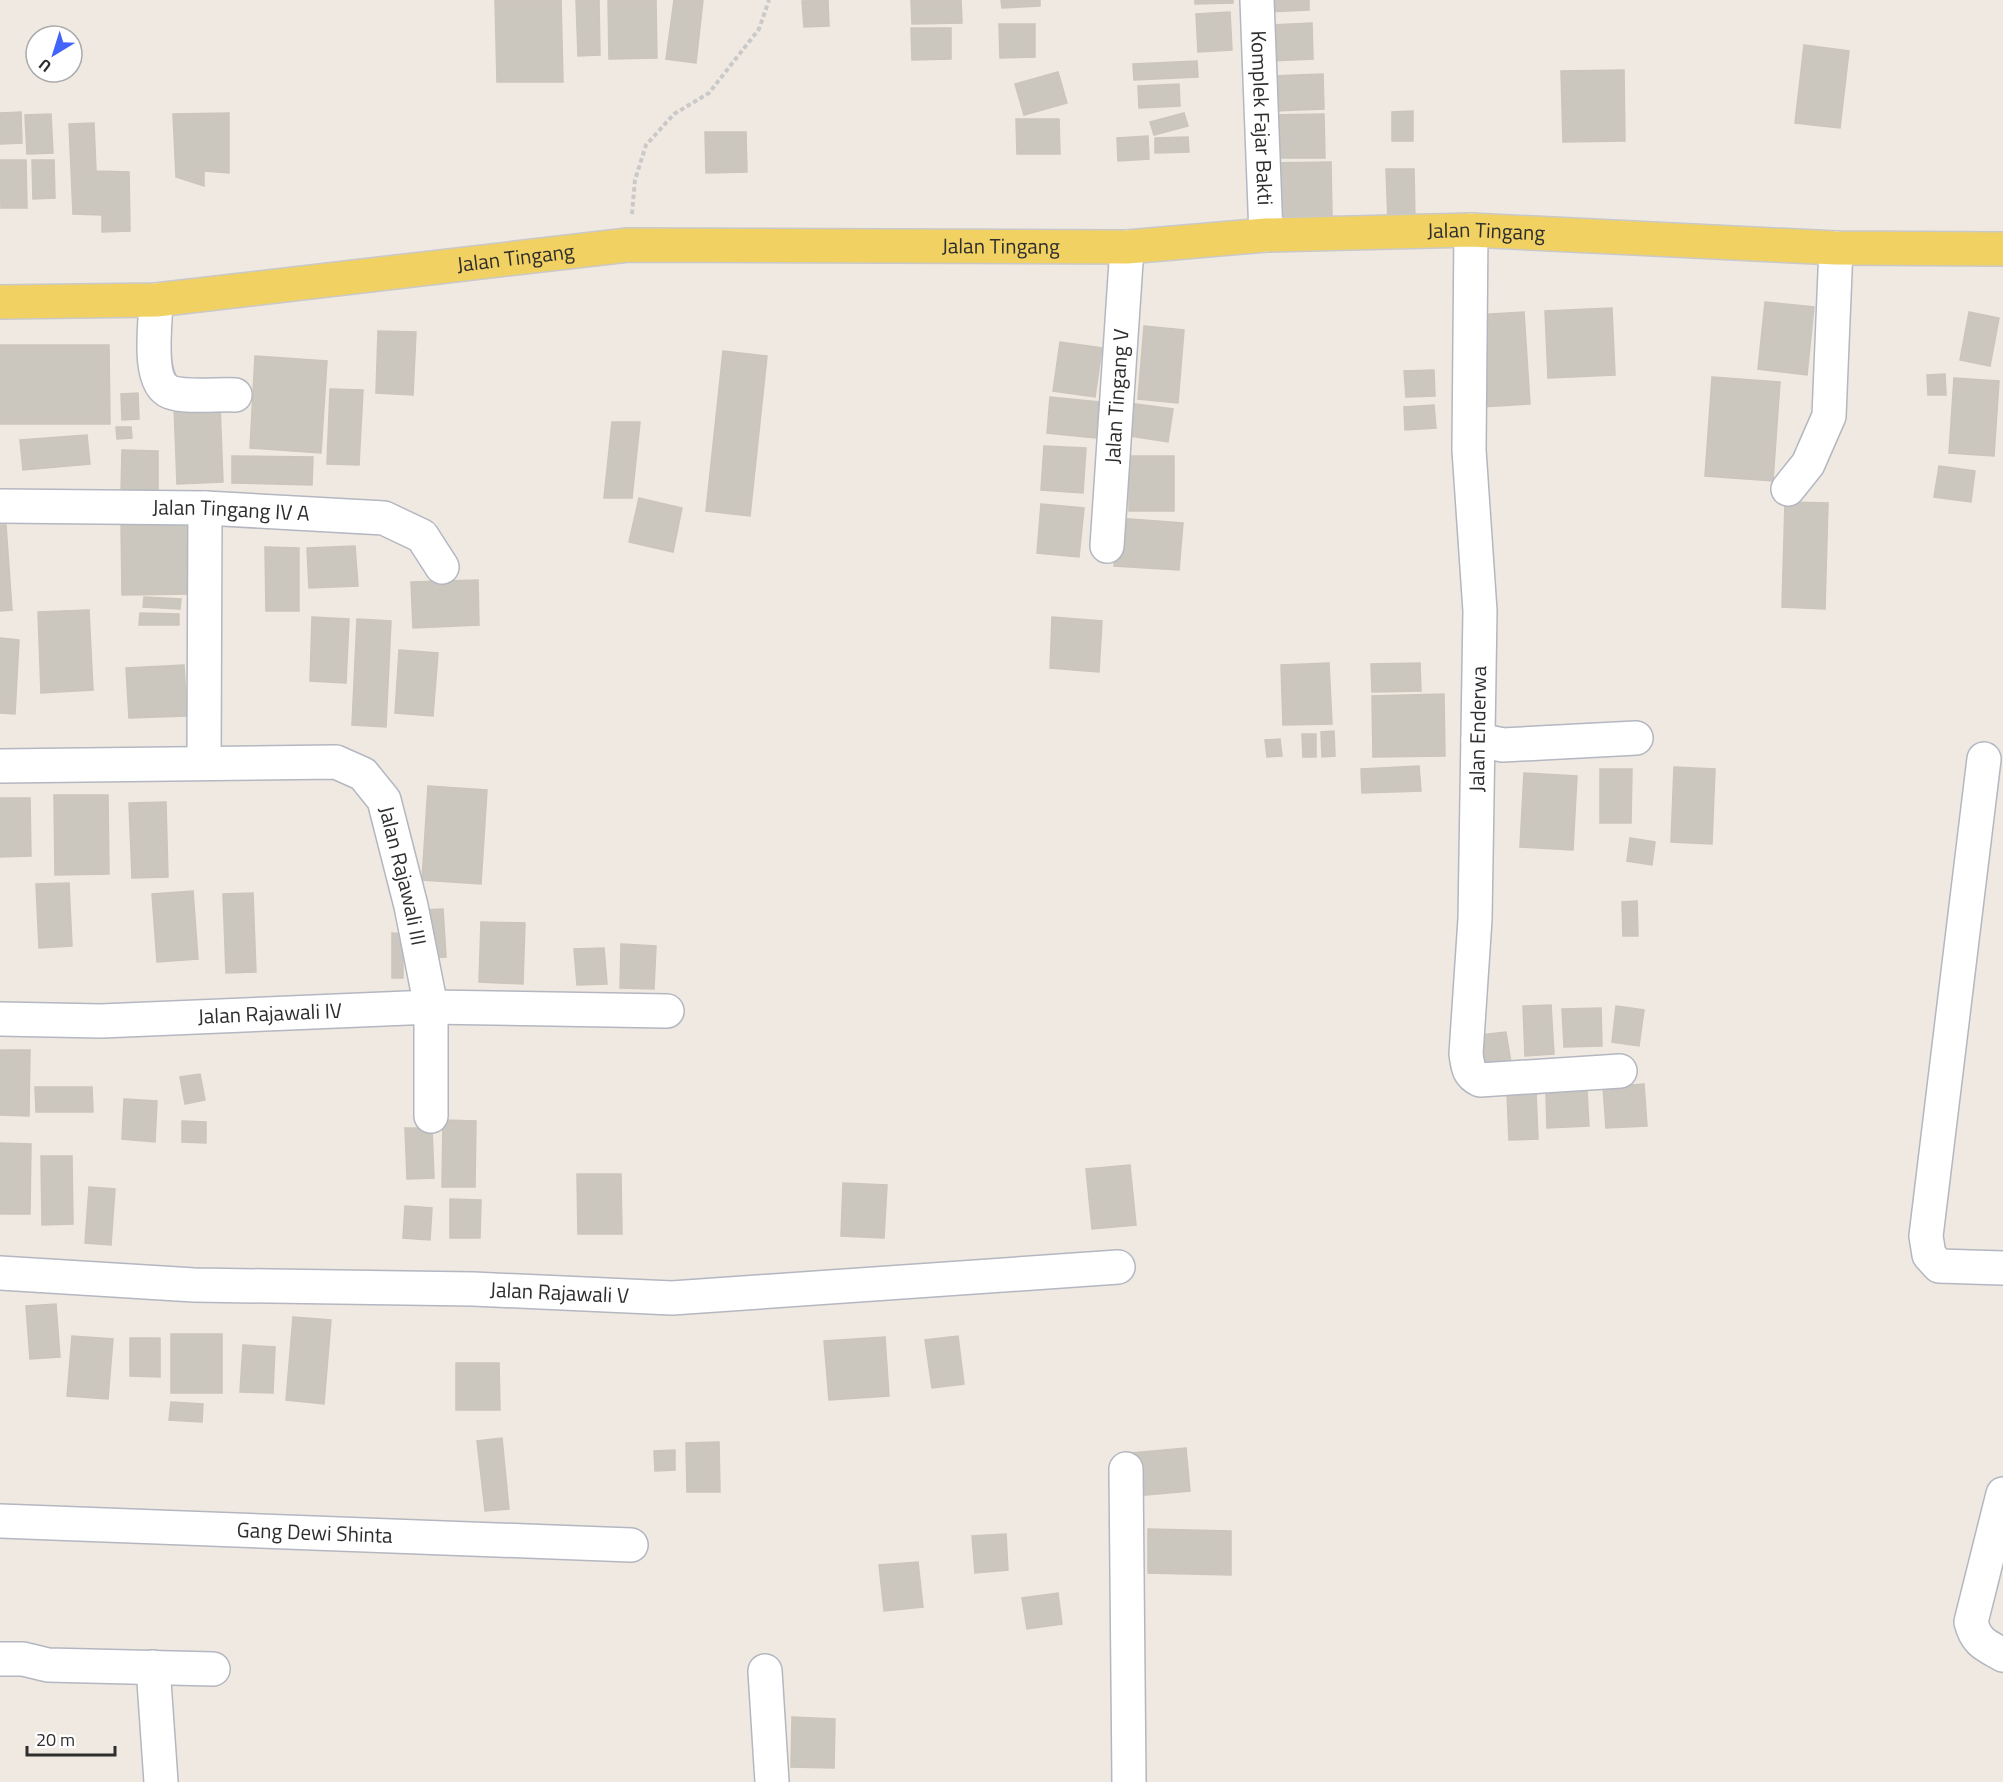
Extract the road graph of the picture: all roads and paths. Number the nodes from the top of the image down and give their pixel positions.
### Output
1 (769, 0) edge
2 (1257, 0) edge
3 (1472, 230) junction
4 (1266, 236) junction
5 (628, 244) junction
6 (1127, 247) junction
7 (1836, 248) junction
8 (2003, 249) edge
9 (156, 300) junction
10 (0, 302) edge
11 (235, 395) dead end
12 (1788, 489) dead end
13 (0, 506) edge
14 (205, 508) junction
15 (1107, 546) dead end
16 (442, 567) dead end
17 (1636, 738) dead end
18 (1478, 740) junction
19 (1984, 759) dead end
20 (204, 762) junction
21 (0, 765) edge
22 (431, 1007) junction
23 (667, 1011) dead end
24 (0, 1019) edge
25 (1620, 1071) dead end
26 (431, 1116) dead end
27 (1118, 1267) dead end
28 (2003, 1268) edge
29 (0, 1273) edge
30 (1126, 1469) dead end
31 (2003, 1494) edge
32 (0, 1521) edge
33 (631, 1545) dead end
34 (2003, 1654) edge
35 (0, 1659) edge
36 (153, 1667) junction
37 (213, 1669) dead end
38 (765, 1671) dead end
39 (161, 1782) edge
40 (772, 1782) edge
41 (1129, 1782) edge

1 - 5 path
2 - 4 street, Komplek Fajar Bakti
3 - 4 main road, Jalan Tingang
3 - 7 main road, Jalan Tingang
3 - 18 street, Jalan Enderwa
4 - 6 main road, Jalan Tingang
5 - 6 main road, Jalan Tingang
5 - 9 main road, Jalan Tingang
6 - 15 street, Jalan Tingang V
7 - 8 main road, Jalan Tingang
7 - 12 street
9 - 10 main road, Jalan Tingang
9 - 11 street
13 - 14 street, Jalan Tingang IV A
14 - 16 street, Jalan Tingang IV A
14 - 20 street
17 - 18 street
18 - 25 street, Jalan Enderwa
19 - 28 street
20 - 21 street, Jalan Rajawali III
20 - 22 street, Jalan Rajawali III
22 - 23 street
22 - 24 street, Jalan Rajawali IV
22 - 26 street
27 - 29 street, Jalan Rajawali V
30 - 41 street
31 - 34 street
32 - 33 street, Gang Dewi Shinta
35 - 36 street
36 - 37 street
36 - 39 street
38 - 40 street

